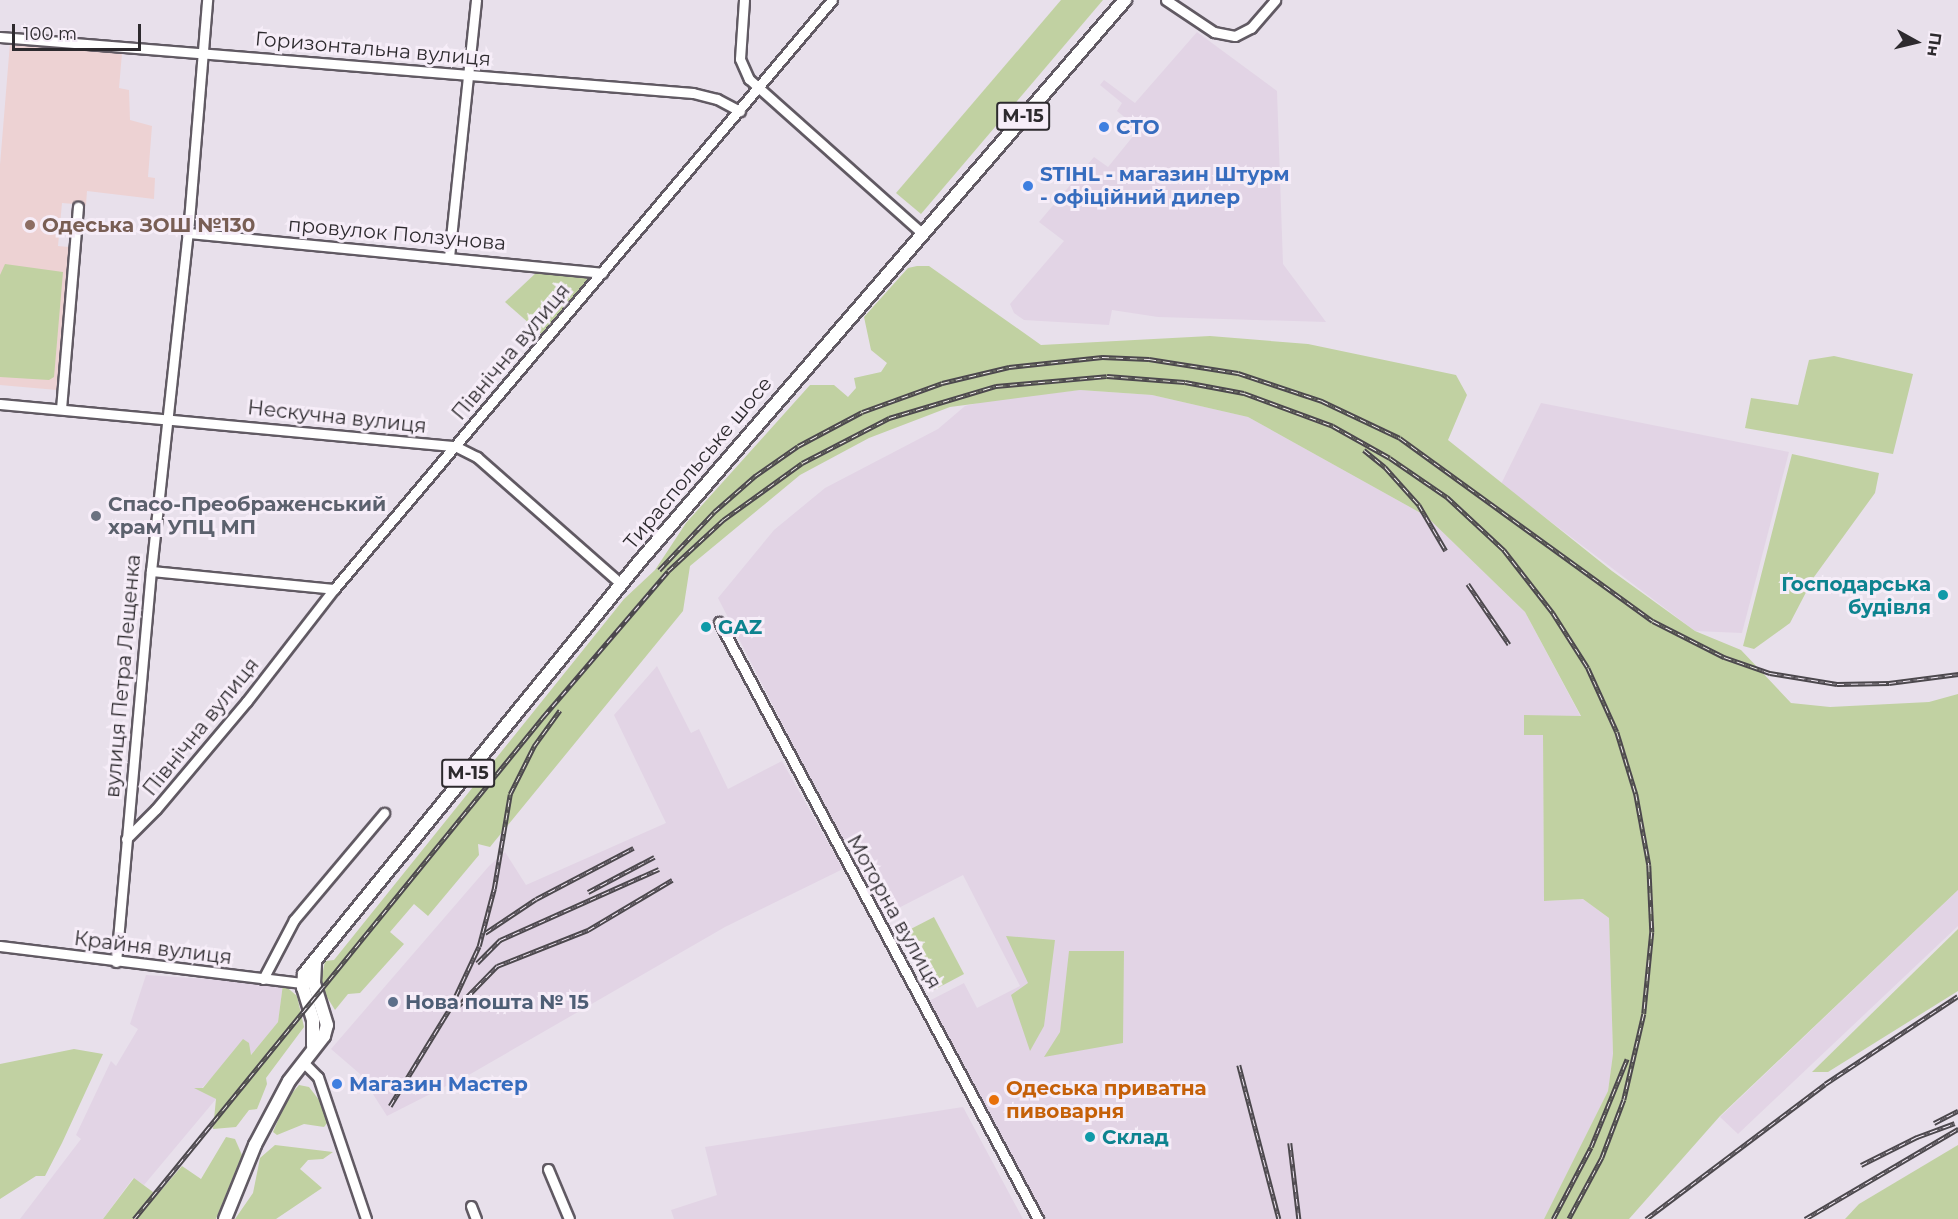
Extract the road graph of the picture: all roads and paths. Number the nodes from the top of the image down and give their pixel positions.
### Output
1 (207, 0) edge
2 (476, 0) edge
3 (744, 0) edge
4 (832, 0) edge
5 (1125, 0) edge
6 (1166, 0) edge
7 (1275, 0) edge
8 (0, 37) edge
9 (202, 52) junction
10 (468, 75) junction
11 (758, 88) junction
12 (740, 111) junction
13 (78, 207) dead end
14 (921, 232) junction
15 (188, 233) junction
16 (449, 257) junction
17 (602, 273) junction
18 (0, 404) edge
19 (61, 410) junction
20 (168, 418) junction
21 (455, 446) junction
22 (151, 571) junction
23 (621, 584) junction
24 (334, 589) junction
25 (719, 622) dead end
26 (384, 813) dead end
27 (126, 838) junction
28 (0, 946) edge
29 (116, 962) junction
30 (263, 979) junction
31 (308, 983) junction
32 (303, 1062) junction
33 (548, 1168) dead end
34 (471, 1206) dead end
35 (225, 1219) edge
36 (366, 1219) edge
37 (476, 1219) edge
38 (569, 1219) edge
39 (1038, 1219) edge

1 - 9 street, вулиця Петра Лещенка
2 - 10 street
3 - 11 street
4 - 11 street, Північна вулиця
5 - 14 main road, Тираспольське шосе / М-15
6 - 7 street
8 - 9 street, Горизонтальна вулиця
9 - 10 street, Горизонтальна вулиця
9 - 15 street, вулиця Петра Лещенка
10 - 12 street, Горизонтальна вулиця
10 - 16 street
11 - 12 street, Північна вулиця
11 - 14 street
12 - 17 street, Північна вулиця
13 - 19 street
14 - 23 main road, Тираспольське шосе / М-15
15 - 16 street, провулок Ползунова
15 - 20 street, вулиця Петра Лещенка
16 - 17 street, провулок Ползунова
17 - 21 street, Північна вулиця
18 - 19 street, Нескучна вулиця
19 - 20 street, Нескучна вулиця
20 - 21 street, Нескучна вулиця
20 - 22 street, вулиця Петра Лещенка
21 - 23 street, Нескучна вулиця
21 - 24 street, Північна вулиця
22 - 24 street
22 - 27 street, вулиця Петра Лещенка
23 - 31 main road, Тираспольське шосе / М-15
24 - 27 street, Північна вулиця
25 - 39 street, Моторна вулиця
26 - 30 street
27 - 29 street, вулиця Петра Лещенка
28 - 29 street, Крайня вулиця
29 - 30 street, Крайня вулиця
30 - 31 street, Крайня вулиця
31 - 32 main road, М-15
32 - 35 main road, М-15
32 - 36 street
33 - 38 street
34 - 37 street

